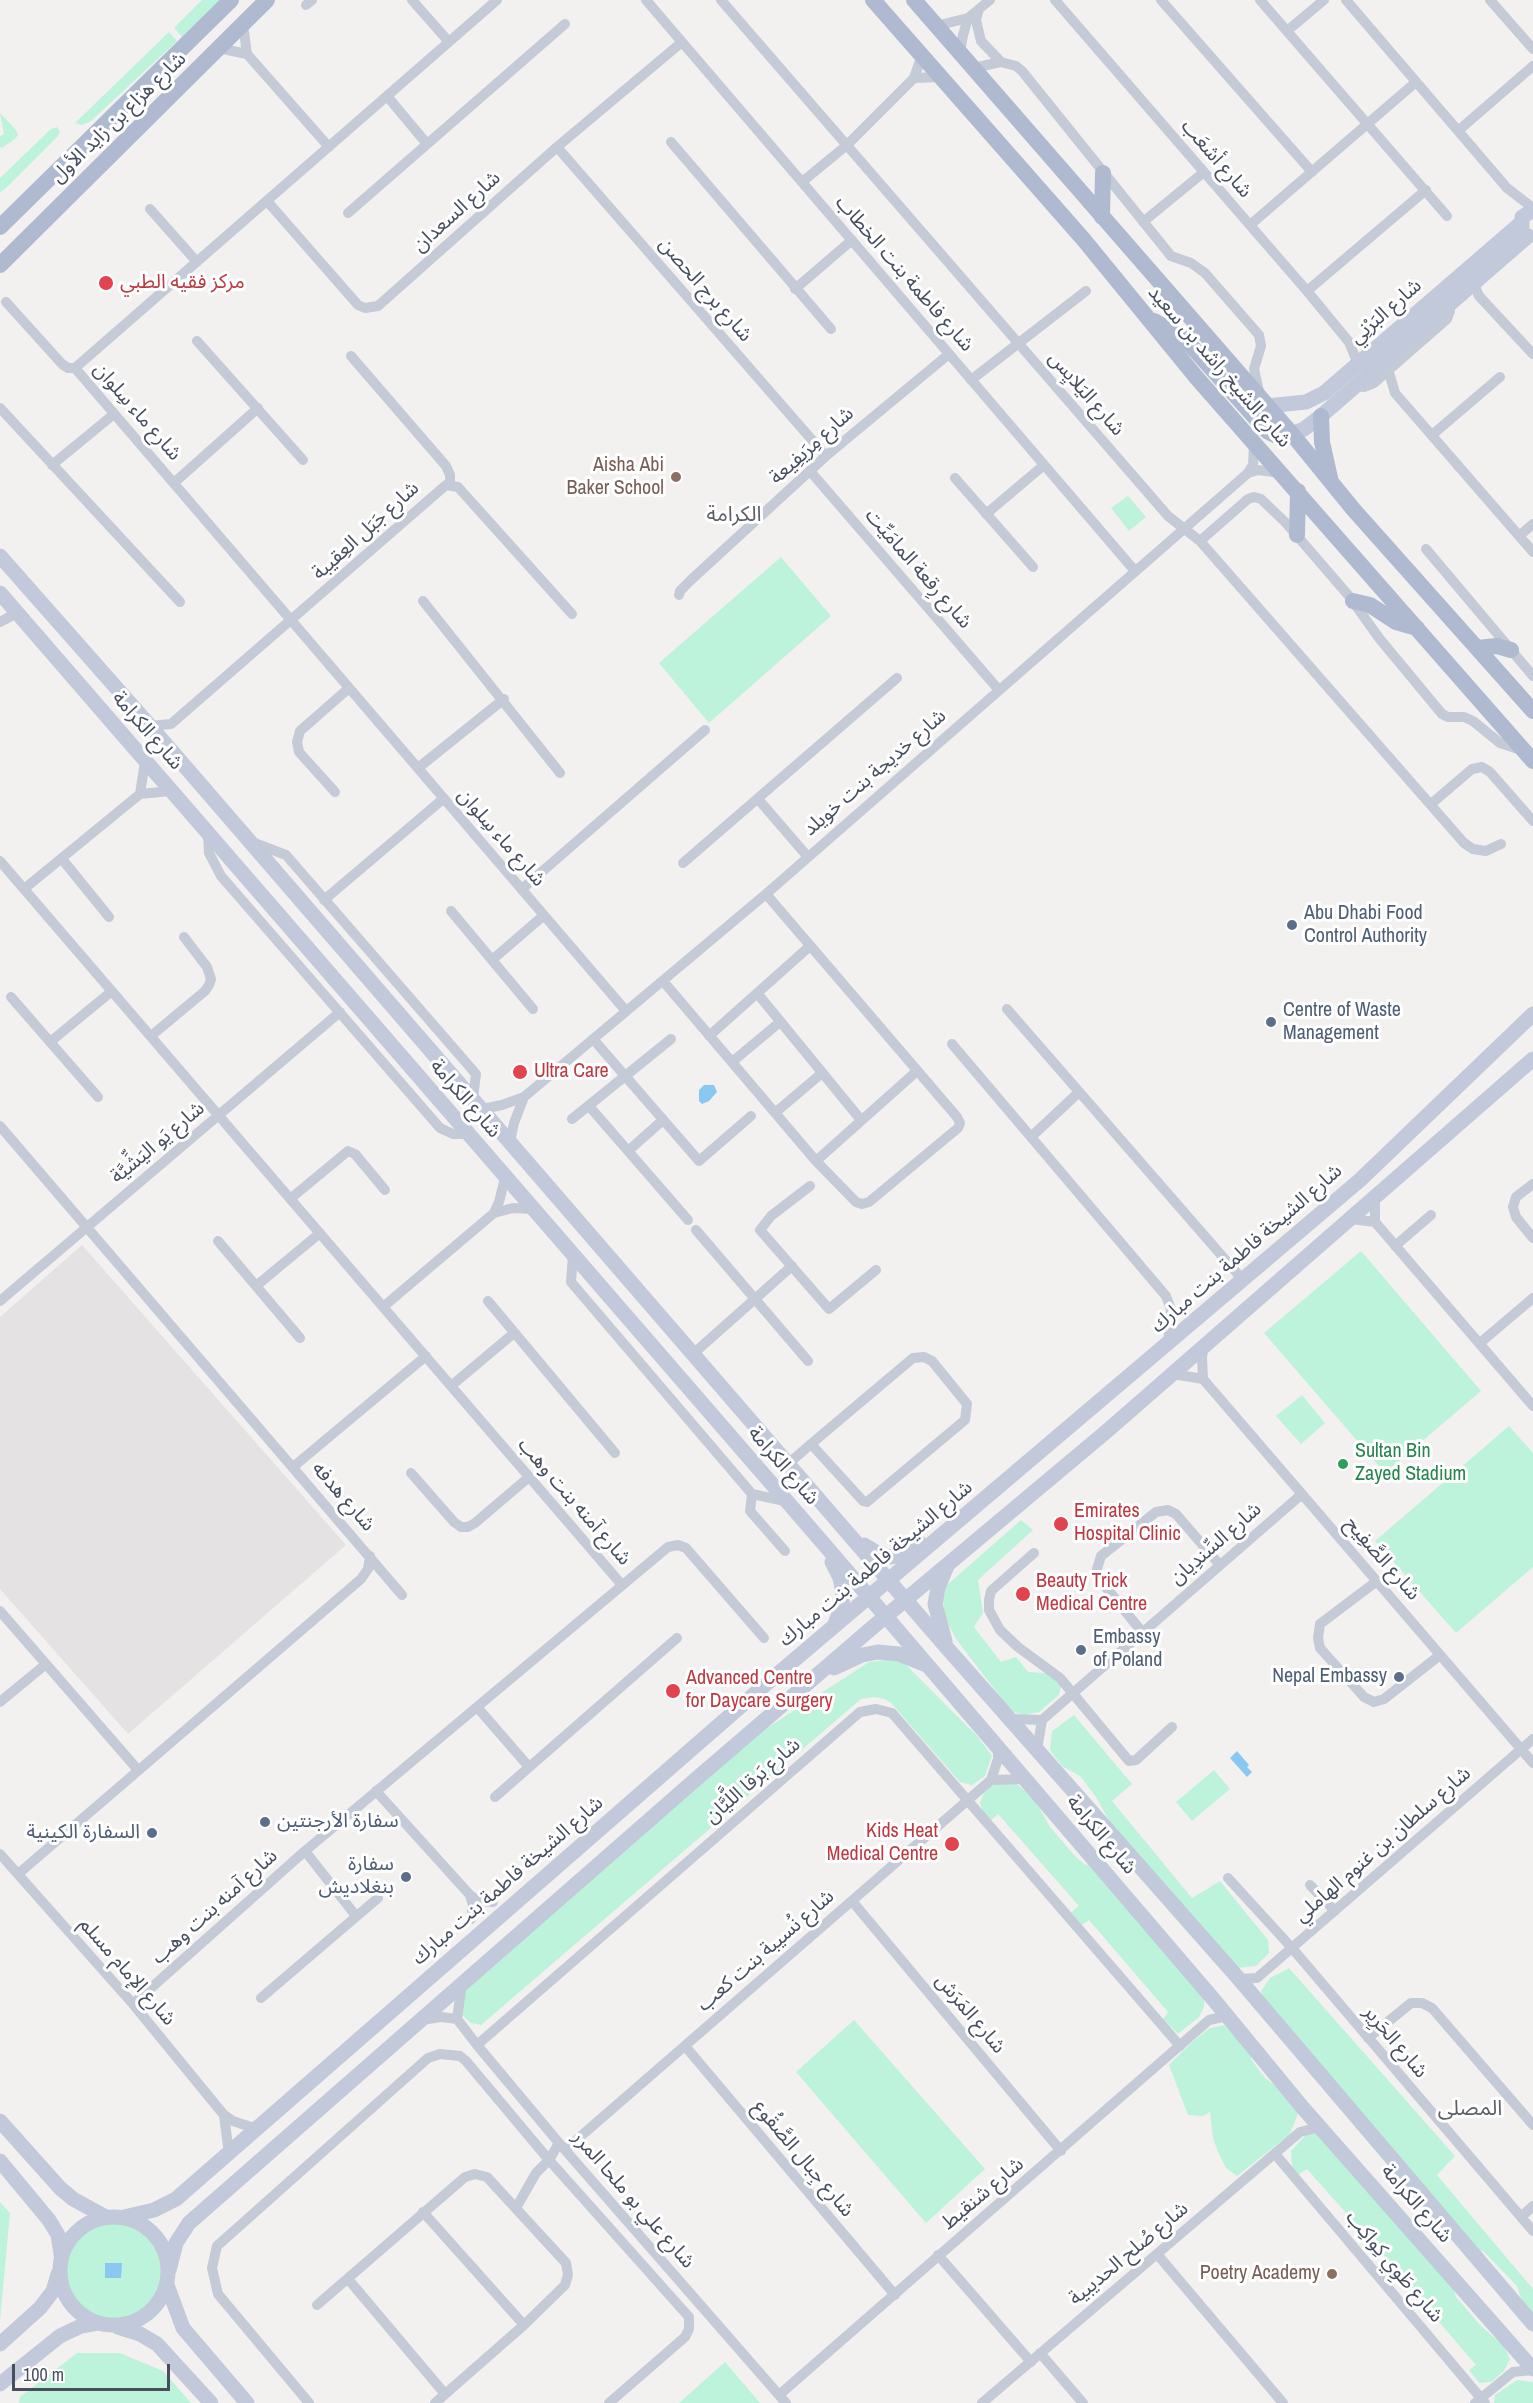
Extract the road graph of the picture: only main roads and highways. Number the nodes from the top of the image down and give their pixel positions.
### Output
1 (231, 0) edge
2 (267, 0) edge
3 (873, 0) edge
4 (922, 4) edge
5 (1103, 173) road end
6 (1533, 209) edge
7 (1102, 217) junction
8 (0, 227) edge
9 (1526, 230) edge
10 (1497, 243) junction
11 (0, 265) edge
12 (1478, 279) junction
13 (1148, 318) junction
14 (1265, 404) junction
15 (1321, 416) junction
16 (1292, 434) junction
17 (1332, 484) junction
18 (1298, 491) junction
19 (1297, 535) road end
20 (0, 556) edge
21 (0, 593) edge
22 (1353, 601) road end
23 (1418, 628) junction
24 (1477, 648) junction
25 (1510, 650) road end
26 (1533, 711) edge
27 (1529, 756) edge
28 (1533, 1014) edge
29 (1533, 1059) edge
30 (942, 1535) junction
31 (851, 1537) junction
32 (823, 1543) junction
33 (947, 1565) junction
34 (889, 1581) junction
35 (869, 1598) junction
36 (906, 1600) junction
37 (885, 1617) junction
38 (832, 1629) junction
39 (948, 1649) junction
40 (927, 1665) junction
41 (815, 1677) junction
42 (0, 2121) edge
43 (0, 2161) edge
44 (106, 2217) junction
45 (124, 2217) junction
46 (61, 2254) junction
47 (58, 2271) junction
48 (168, 2278) junction
49 (98, 2323) junction
50 (1533, 2324) edge
51 (115, 2326) junction
52 (0, 2344) edge
53 (1533, 2369) edge
54 (0, 2384) edge
55 (211, 2403) edge
56 (247, 2403) edge

1 - 8 main road, شارع هزاع بن زايد الأول
2 - 11 main road, شارع هزاع بن زايد الأول
3 - 13 main road, شارع الشيخ راشد بن سعيد
4 - 7 main road, شارع الشيخ راشد بن سعيد
5 - 7 main road
6 - 9 main road
7 - 14 main road, شارع الشيخ راشد بن سعيد
9 - 10 main road, شارع البَرْنِي
9 - 12 main road, شارع البَرْنِي
10 - 12 main road
10 - 14 main road, شارع البَرْنِي
12 - 15 main road, شارع البَرْنِي
13 - 16 main road
13 - 18 main road, شارع الشيخ راشد بن سعيد
14 - 16 main road, شارع الشيخ راشد بن سعيد
15 - 16 main road, شارع البَرْنِي
15 - 17 main road
16 - 17 main road, شارع الشيخ راشد بن سعيد
17 - 24 main road, شارع الشيخ راشد بن سعيد
18 - 19 main road
18 - 23 main road, شارع الشيخ راشد بن سعيد
20 - 31 main road, شارع الكرامة
21 - 32 main road, شارع الكرامة
22 - 23 main road
23 - 27 main road, شارع الشيخ راشد بن سعيد
24 - 25 main road
24 - 26 main road, شارع الشيخ راشد بن سعيد
28 - 30 main road, شارع الشيخة فاطمة بنت مبارك
29 - 33 main road
30 - 31 main road
30 - 34 main road, شارع الشيخة فاطمة بنت مبارك
31 - 34 main road, شارع الكرامة
32 - 35 main road, شارع الكرامة
32 - 38 main road
33 - 36 main road
33 - 39 main road
34 - 35 main road, شارع الشيخة فاطمة بنت مبارك
34 - 36 main road, شارع الكرامة
35 - 37 main road, شارع الكرامة
35 - 38 main road, شارع الشيخة فاطمة بنت مبارك
36 - 37 main road
36 - 39 main road, شارع الكرامة
37 - 40 main road, شارع الكرامة
37 - 41 main road
38 - 45 main road, شارع الشيخة فاطمة بنت مبارك
39 - 50 main road, شارع الكرامة
40 - 41 main road
40 - 53 main road, شارع الكرامة
41 - 48 main road
42 - 44 main road
43 - 46 main road
44 - 45 main road
44 - 46 main road
45 - 48 main road
46 - 47 main road
47 - 49 main road
47 - 52 main road
48 - 51 main road
48 - 56 main road
49 - 51 main road
49 - 54 main road
51 - 55 main road

